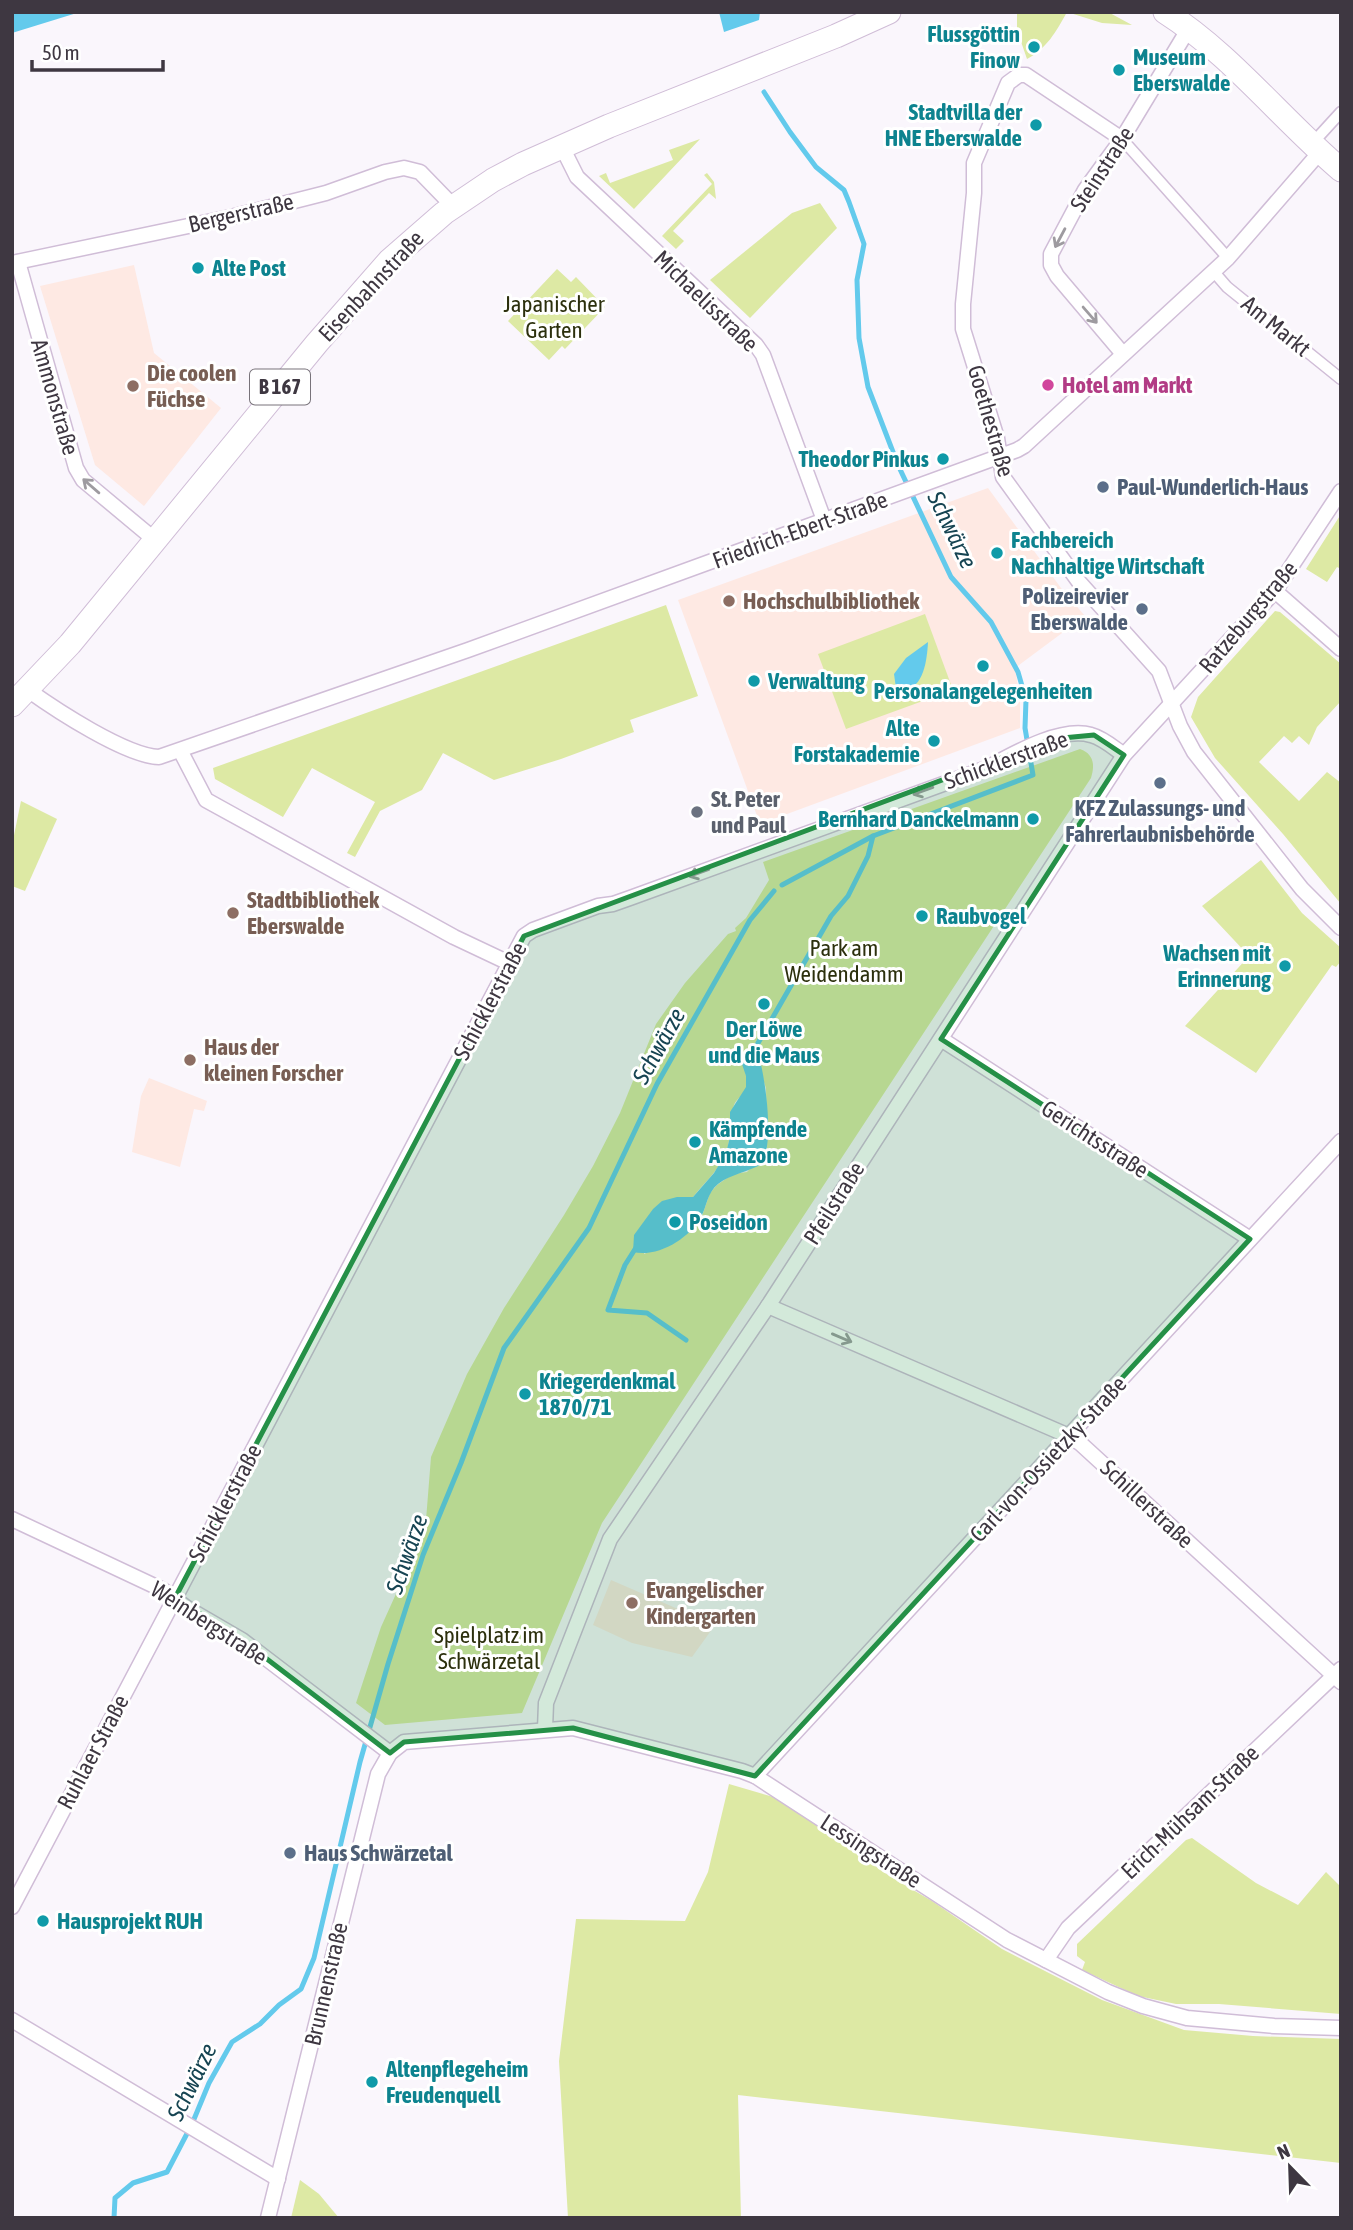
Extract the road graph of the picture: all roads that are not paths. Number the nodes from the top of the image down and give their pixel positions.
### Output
1 (889, 12) edge
2 (1165, 12) edge
3 (1189, 28) junction
4 (1341, 112) edge
5 (1122, 139) junction
6 (1317, 144) junction
7 (562, 147) junction
8 (1341, 170) edge
9 (453, 206) junction
10 (1228, 258) junction
11 (15, 262) edge
12 (1213, 272) junction
13 (1124, 354) junction
14 (1341, 379) edge
15 (999, 457) junction
16 (1341, 491) edge
17 (824, 520) junction
18 (155, 540) junction
19 (1275, 591) junction
20 (1341, 649) edge
21 (20, 698) edge
22 (1173, 703) junction
23 (181, 752) junction
24 (1124, 755) junction
25 (1341, 928) edge
26 (509, 963) junction
27 (941, 1039) junction
28 (1341, 1141) edge
29 (1250, 1239) junction
30 (768, 1306) junction
31 (1069, 1436) junction
32 (12, 1519) edge
33 (175, 1598) junction
34 (1338, 1676) edge
35 (545, 1729) junction
36 (390, 1752) junction
37 (755, 1776) junction
38 (12, 1906) edge
39 (1046, 1960) junction
40 (12, 2020) edge
41 (1341, 2028) edge
42 (278, 2179) junction
43 (268, 2218) edge

1 - 7 main road, Eisenbahnstraße / B 167
2 - 3 main road
3 - 5 street, Steinstraße
3 - 6 main road
4 - 6 street
5 - 10 street
5 -> 13 street, Steinstraße
5 - 15 street, Goethestraße
6 - 8 main road
6 - 10 street, Friedrich-Ebert-Straße
7 - 9 main road, Eisenbahnstraße / B 167
7 - 17 street, Michaelisstraße
9 - 11 street, Bergerstraße
9 - 18 main road, Eisenbahnstraße / B 167
10 - 12 street, Friedrich-Ebert-Straße
18 -> 11 street, Ammonstraße
12 - 13 street, Friedrich-Ebert-Straße
12 - 14 street, Am Markt
13 - 15 street, Friedrich-Ebert-Straße
15 - 17 street, Friedrich-Ebert-Straße
15 - 22 street, Goethestraße
16 - 19 street, Ratzeburgstraße
17 - 23 street, Friedrich-Ebert-Straße
18 - 21 main road, Eisenbahnstraße / B 167
19 - 20 street
19 - 22 street, Ratzeburgstraße
21 - 23 street, Friedrich-Ebert-Straße
22 - 24 street, Pfeilstraße
22 - 25 street, Goethestraße
23 - 26 street
24 -> 26 street, Schicklerstraße
24 - 27 street, Pfeilstraße
26 - 33 street, Schicklerstraße
27 - 29 street, Gerichtsstraße
27 - 30 street, Pfeilstraße
28 - 29 street, Carl-von-Ossietzky-Straße
29 - 31 street, Carl-von-Ossietzky-Straße
30 -> 31 street, Schillerstraße
30 - 35 street, Pfeilstraße
31 - 34 street, Schillerstraße
31 - 37 street, Carl-von-Ossietzky-Straße
32 - 33 street, Weinbergstraße
33 - 36 street, Weinbergstraße
33 - 38 street, Ruhlaer Straße
34 - 39 street, Erich-Mühsam-Straße
35 - 36 street, Lessingstraße
35 - 37 street, Lessingstraße
36 - 42 street, Brunnenstraße
37 - 39 street, Lessingstraße
39 - 41 street, Lessingstraße
40 - 42 street
42 - 43 street, Brunnenstraße

